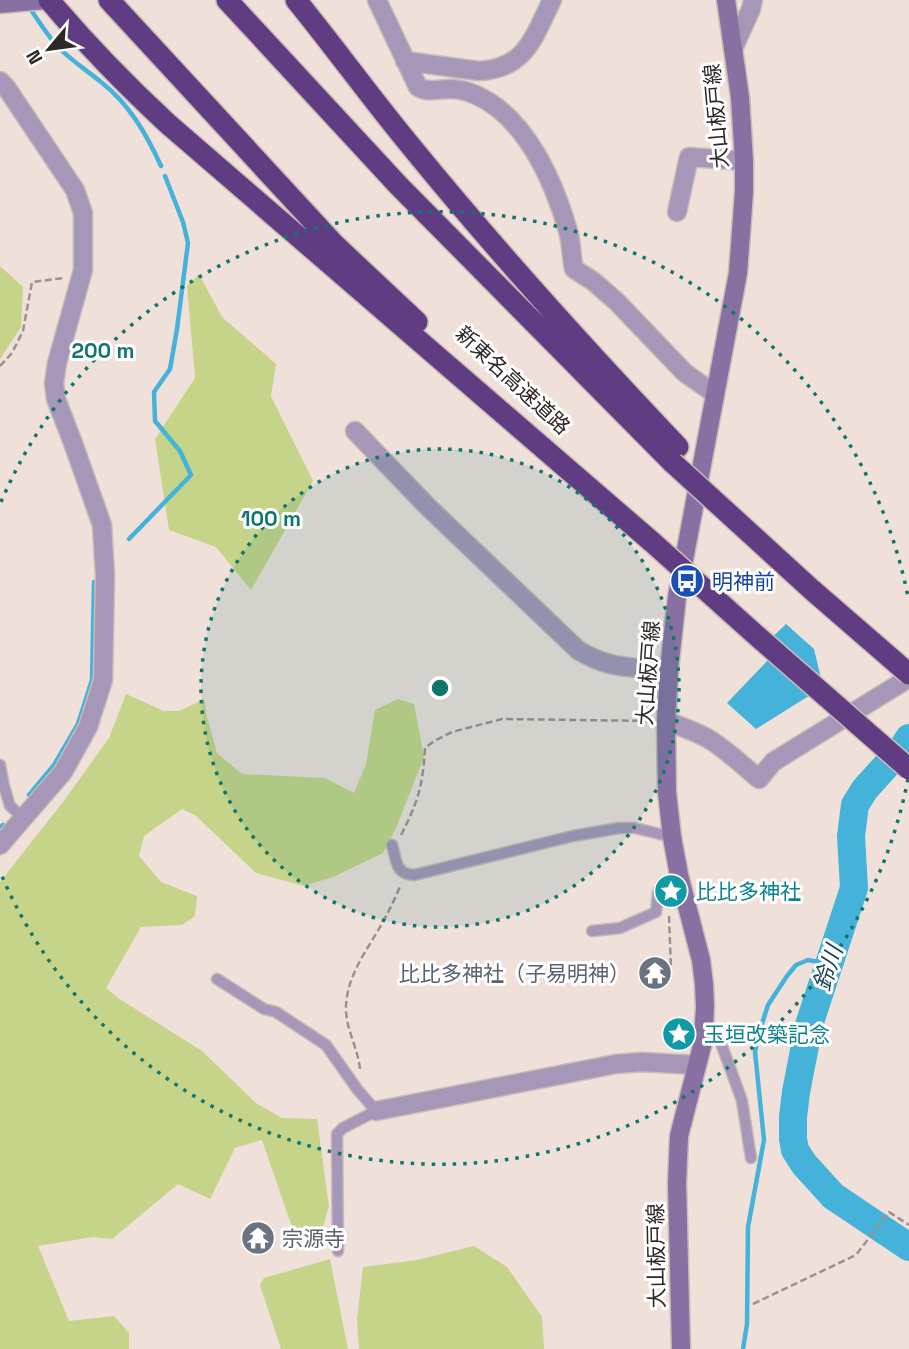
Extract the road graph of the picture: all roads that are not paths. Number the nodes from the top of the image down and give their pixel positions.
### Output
1 (47, 0) edge
2 (109, 0) edge
3 (227, 0) edge
4 (296, 0) edge
5 (377, 0) edge
6 (552, 0) edge
7 (726, 0) edge
8 (753, 0) edge
9 (0, 4) edge
10 (733, 49) junction
11 (405, 61) junction
12 (0, 80) edge
13 (744, 161) junction
14 (677, 212) dead end
15 (328, 251) junction
16 (715, 394) junction
17 (355, 431) dead end
18 (675, 455) junction
19 (669, 670) junction
20 (909, 676) edge
21 (666, 721) junction
22 (0, 765) edge
23 (909, 769) edge
24 (23, 817) junction
25 (672, 837) junction
26 (0, 845) edge
27 (392, 845) road end
28 (679, 875) junction
29 (592, 931) dead end
30 (217, 979) dead end
31 (704, 1030) junction
32 (696, 1065) junction
33 (376, 1111) junction
34 (751, 1158) dead end
35 (338, 1251) dead end
36 (681, 1349) edge

1 - 9 main road
1 - 15 highway
2 - 15 highway, 新東名高速道路
3 - 18 highway
4 - 18 highway
5 - 11 street
6 - 11 street
7 - 10 main road, 大山板戸線
8 - 10 street
10 - 13 main road, 大山板戸線
11 - 16 street
12 - 24 street
13 - 14 street
13 - 16 main road, 大山板戸線
15 - 23 highway, 新東名高速道路, bridge
16 - 19 main road, 大山板戸線
17 - 19 street
18 - 20 highway, bridge
19 - 21 main road, 大山板戸線
20 - 21 street
21 - 25 main road, 大山板戸線
22 - 24 lane
24 - 26 street
25 - 27 lane
25 - 28 main road, 大山板戸線
28 - 29 lane
28 - 31 main road, 大山板戸線
30 - 33 lane
31 - 32 main road, 大山板戸線
31 - 34 lane
32 - 33 street
32 - 36 main road, 大山板戸線
33 - 35 lane

